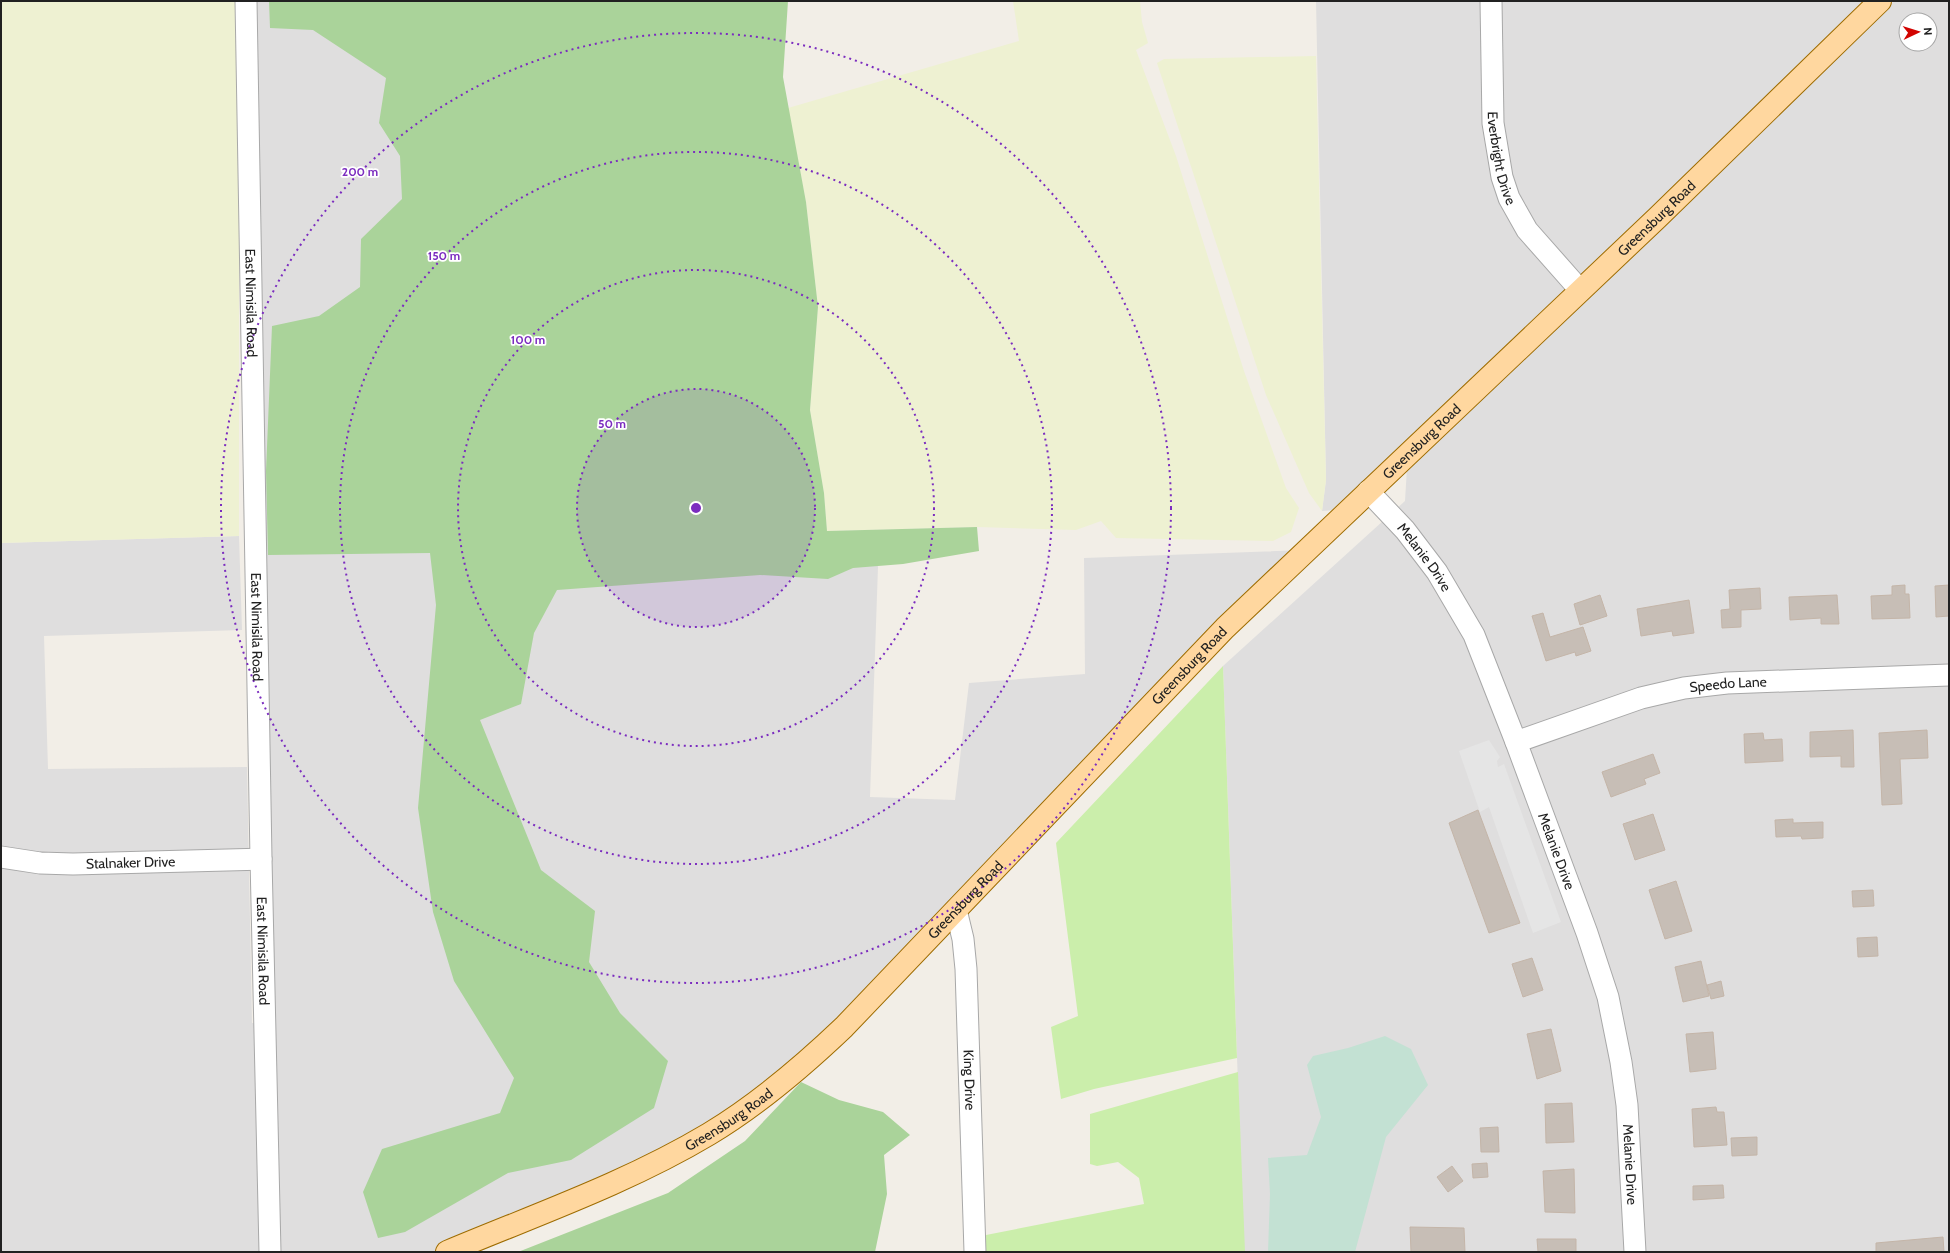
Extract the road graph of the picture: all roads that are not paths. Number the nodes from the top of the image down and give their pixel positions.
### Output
1 (246, 1) edge
2 (1491, 1) edge
3 (1880, 1) edge
4 (1580, 290) junction
5 (1368, 491) junction
6 (1949, 676) edge
7 (1516, 742) junction
8 (1, 857) edge
9 (261, 859) junction
10 (956, 910) junction
11 (270, 1252) edge
12 (447, 1252) edge
13 (975, 1252) edge
14 (1635, 1252) edge

1 - 9 street, East Nimisila Road
2 - 4 street, Everbright Drive
3 - 4 main road, Greensburg Road
4 - 5 main road, Greensburg Road
5 - 7 street, Melanie Drive
5 - 10 main road, Greensburg Road
6 - 7 street, Speedo Lane
7 - 14 street, Melanie Drive
8 - 9 street, Stalnaker Drive
9 - 11 street, East Nimisila Road
10 - 12 main road, Greensburg Road
10 - 13 street, King Drive

